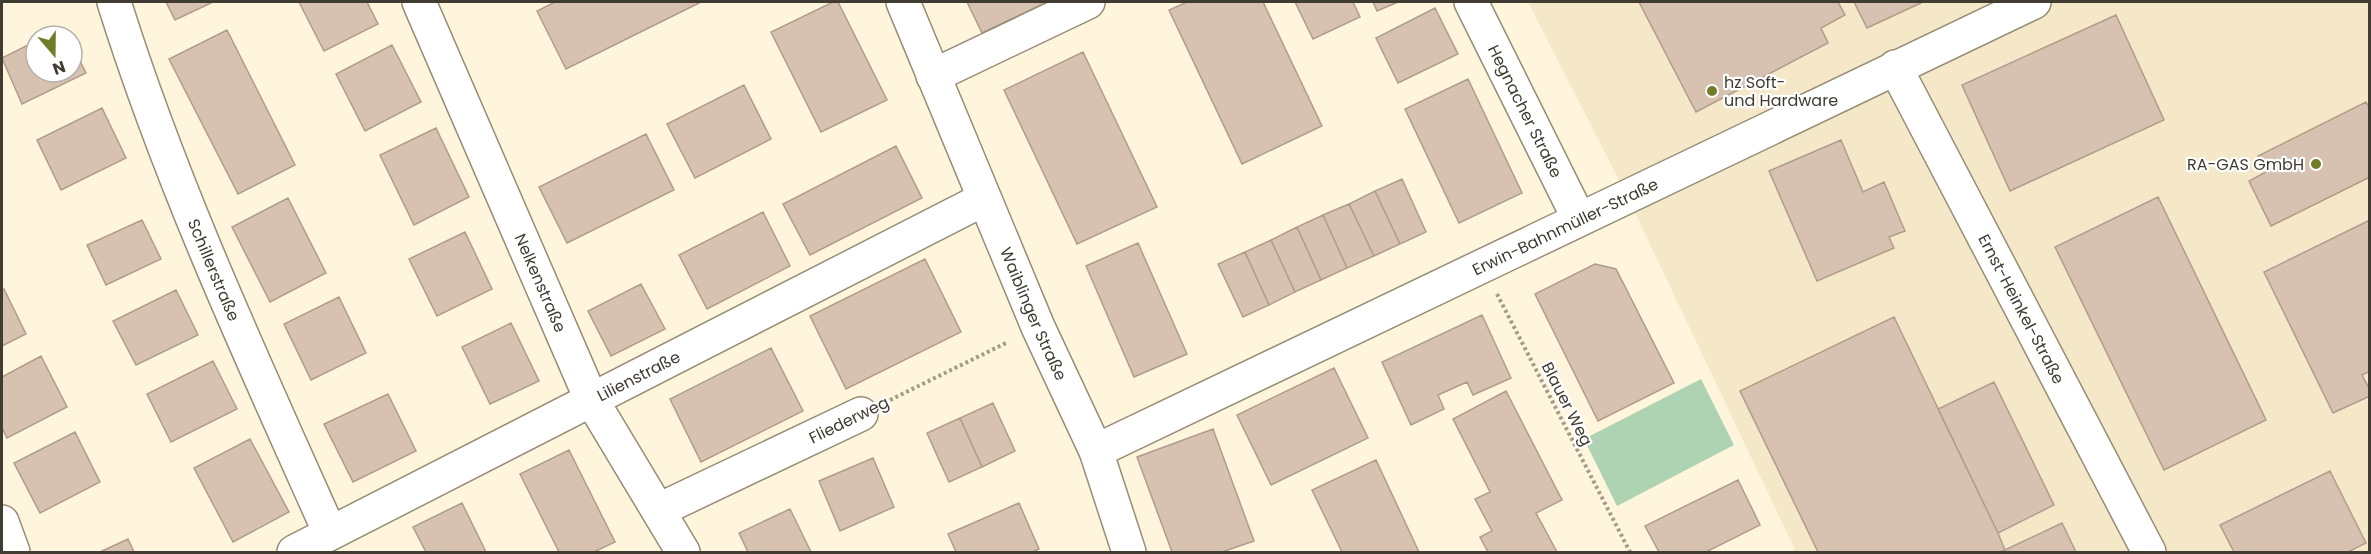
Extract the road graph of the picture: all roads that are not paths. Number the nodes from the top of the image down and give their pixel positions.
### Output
1 (114, 2) edge
2 (419, 2) edge
3 (903, 2) edge
4 (1088, 2) edge
5 (1471, 2) edge
6 (2034, 2) edge
7 (1895, 67) junction
8 (933, 76) junction
9 (984, 199) junction
10 (1579, 219) junction
11 (591, 399) junction
12 (861, 414) road end
13 (1096, 451) junction
14 (659, 510) junction
15 (2, 522) edge
16 (330, 533) junction
17 (13, 552) edge
18 (294, 552) edge
19 (683, 552) edge
20 (1129, 552) edge
21 (2149, 552) edge

1 - 16 street, Schillerstraße
2 - 11 street, Nelkenstraße
3 - 8 street, Waiblinger Straße
4 - 8 street
5 - 10 street, Hegnacher Straße
6 - 7 street, Erwin-Bahnmüller-Straße
7 - 10 street, Erwin-Bahnmüller-Straße
7 - 21 street, Ernst-Heinkel-Straße
8 - 9 street, Waiblinger Straße
9 - 11 street, Lilienstraße
9 - 13 street, Waiblinger Straße
10 - 13 street, Erwin-Bahnmüller-Straße
11 - 14 street, Nelkenstraße
11 - 16 street, Lilienstraße
12 - 14 street, Fliederweg
13 - 20 street, Waiblinger Straße
14 - 19 street, Nelkenstraße
15 - 17 street
16 - 18 street, Lilienstraße

